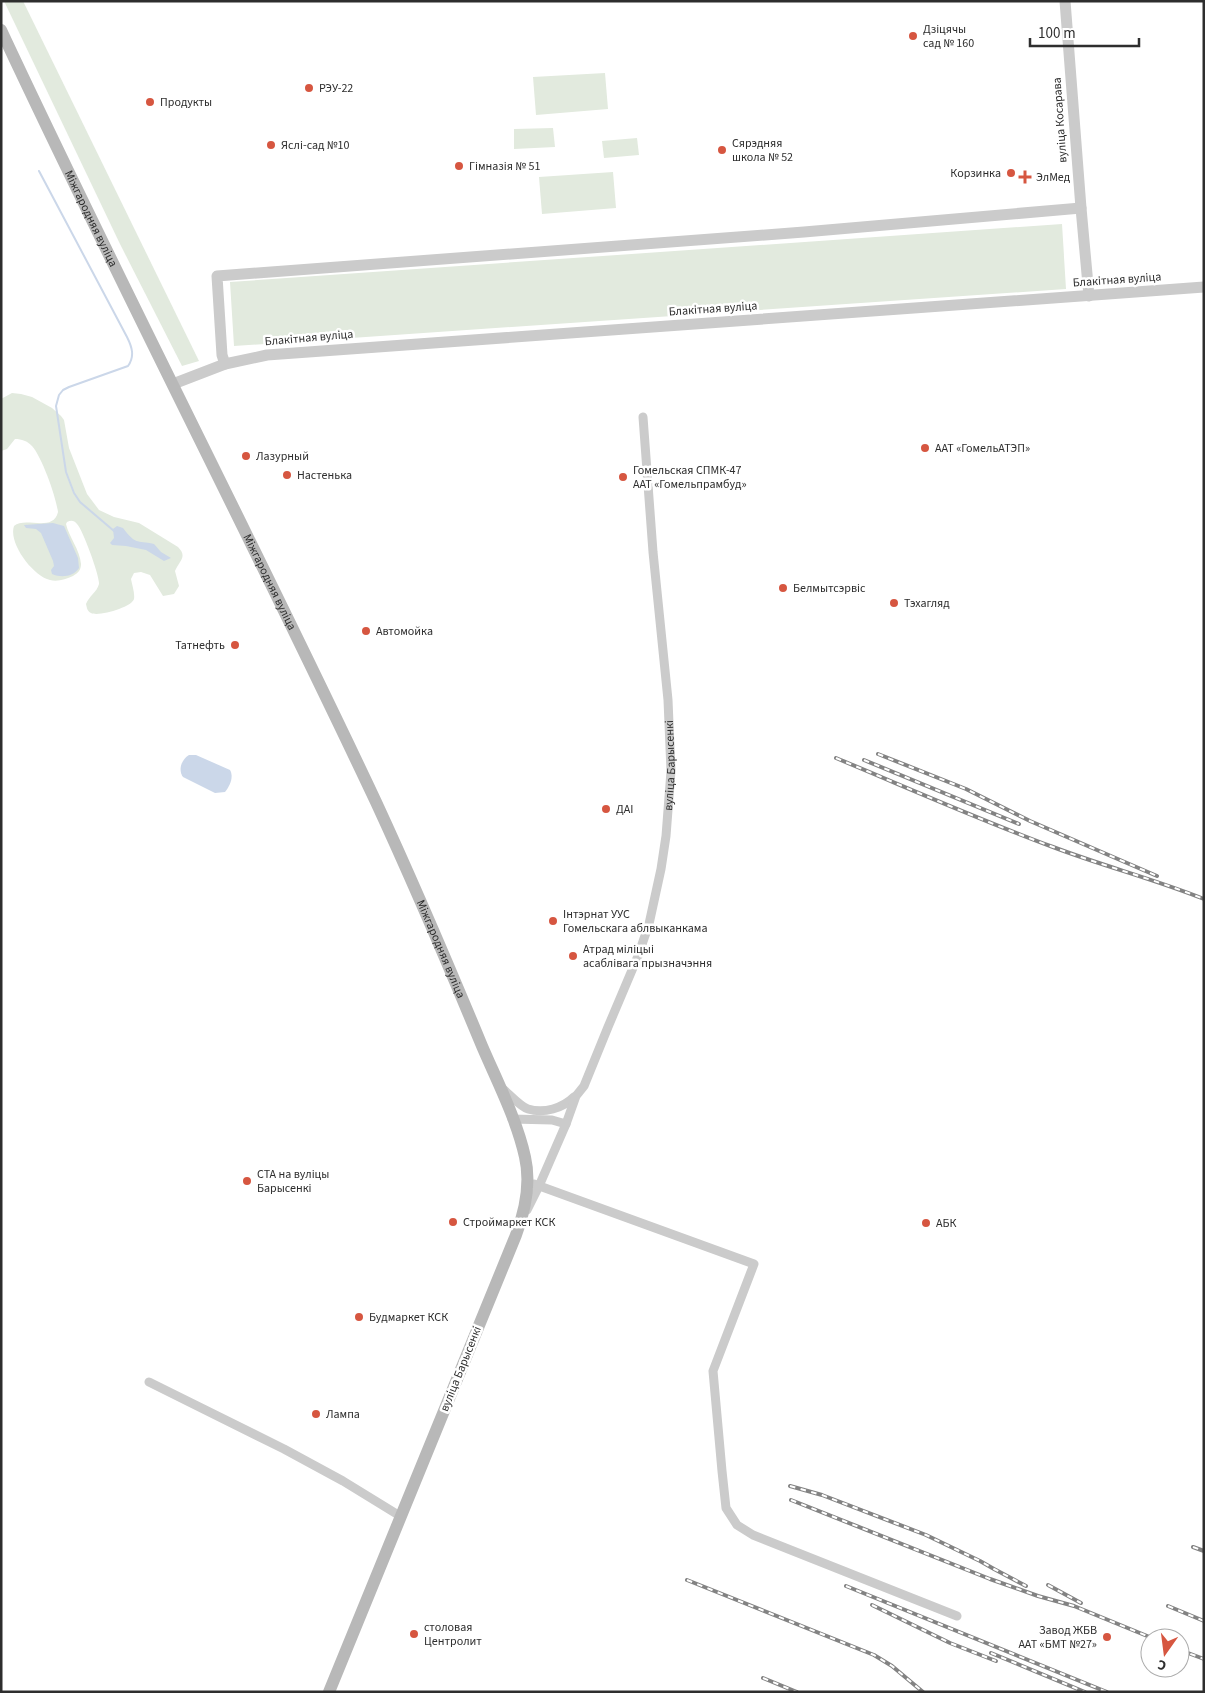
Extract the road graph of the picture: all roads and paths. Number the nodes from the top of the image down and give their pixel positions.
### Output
1 (1065, 1) edge
2 (1, 30) edge
3 (1080, 208) junction
4 (1204, 288) edge
5 (1089, 296) junction
6 (226, 364) junction
7 (173, 384) junction
8 (643, 417) dead end
9 (499, 1086) junction
10 (576, 1096) junction
11 (528, 1109) junction
12 (552, 1109) junction
13 (512, 1119) junction
14 (566, 1124) junction
15 (521, 1142) joint
16 (533, 1184) junction
17 (148, 1382) dead end
18 (400, 1516) junction
19 (957, 1616) dead end
20 (329, 1692) edge

1 - 3 street, вуліца Косарава
2 - 7 main road, Міжгародняя вуліца
3 - 5 street, вуліца Косарава
3 - 6 street
4 - 5 street, Блакітная вуліца
5 - 6 street, Блакітная вуліца
6 - 7 street, Блакітная вуліца
7 - 9 main road, Міжгародняя вуліца
8 - 10 street, вуліца Барысенкі
9 - 11 street
9 - 13 main road, Міжгародняя вуліца
10 - 12 street
10 - 14 street, вуліца Барысенкі
11 - 12 street
11 - 13 street
12 - 14 street
13 - 14 street
13 - 15 main road, Міжгародняя вуліца
14 - 16 street, вуліца Барысенкі
15 - 16 main road, вуліца Барысенкі
16 - 18 main road, вуліца Барысенкі
16 - 19 street
17 - 18 street
18 - 20 main road, вуліца Барысенкі

